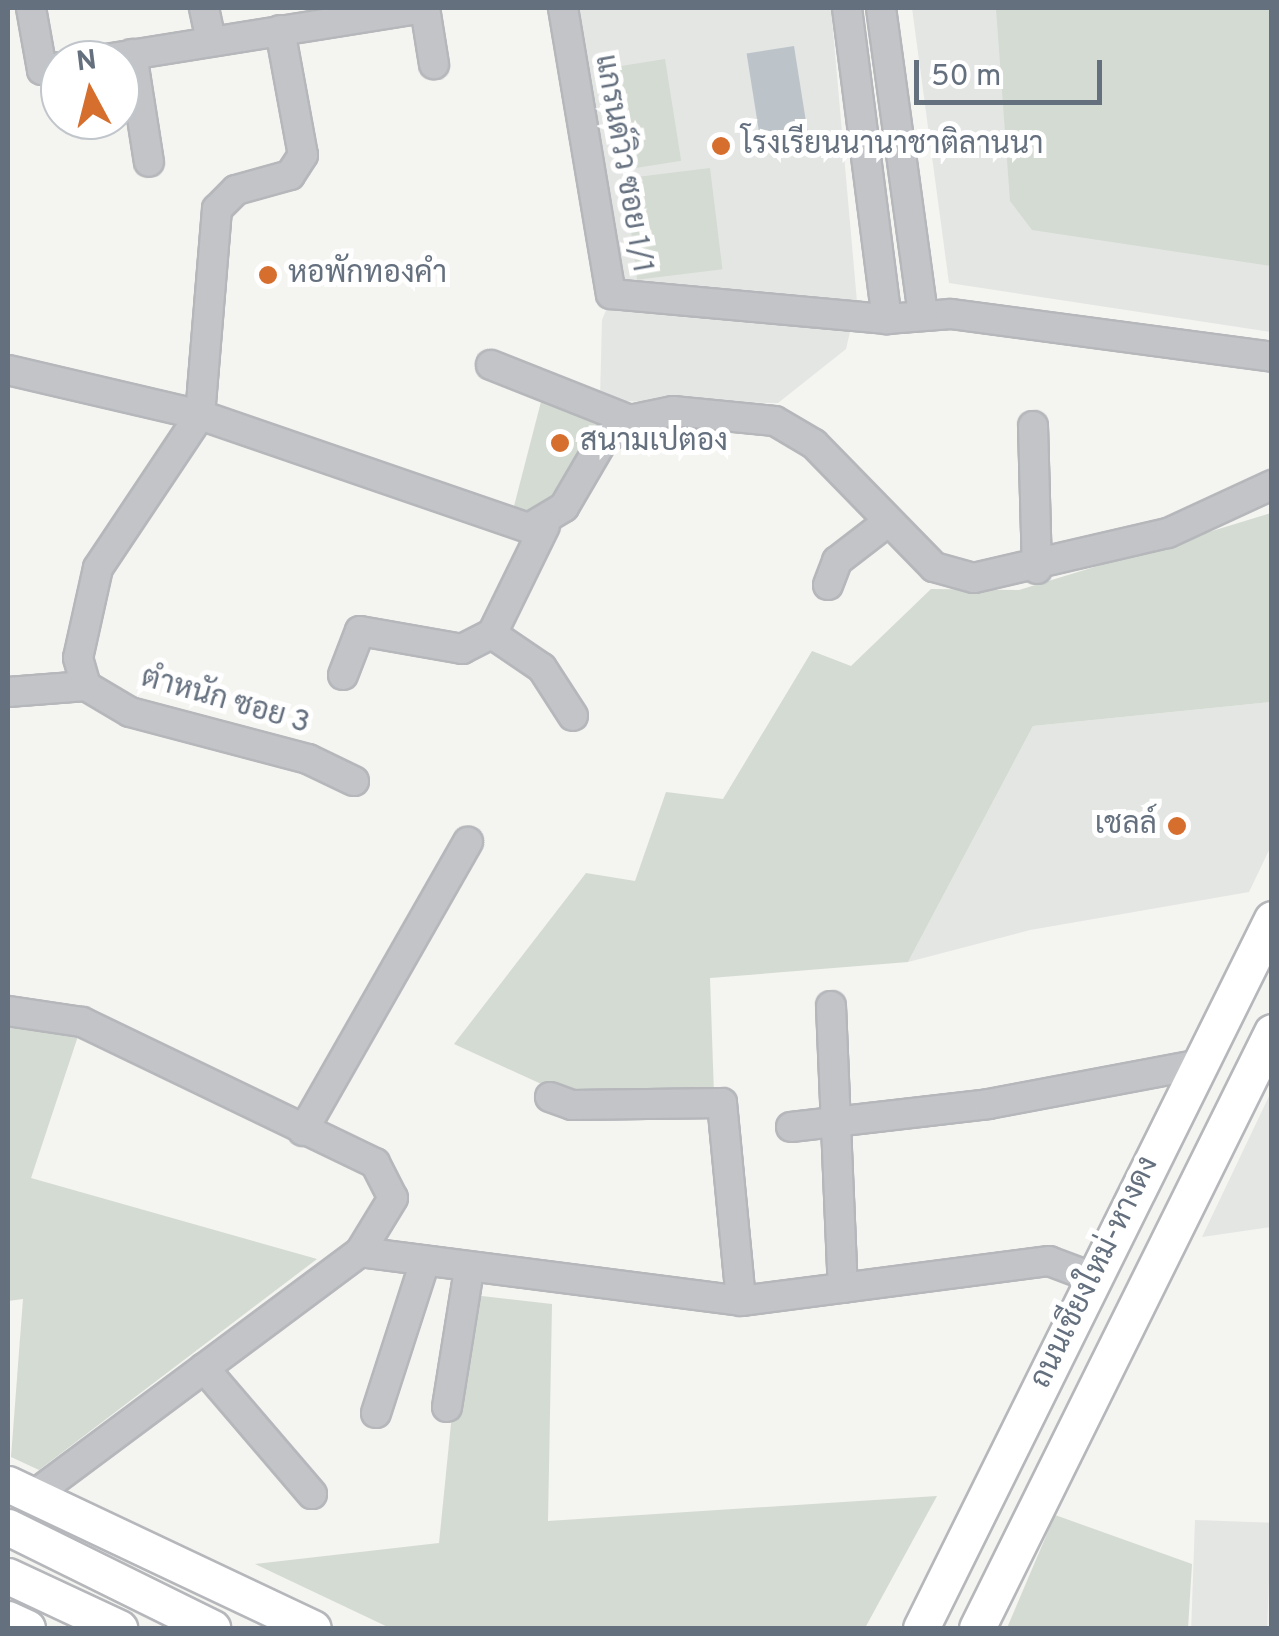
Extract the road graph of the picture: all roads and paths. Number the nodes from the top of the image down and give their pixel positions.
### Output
1 (31, 8) edge
2 (204, 8) edge
3 (424, 8) edge
4 (563, 8) edge
5 (846, 8) edge
6 (881, 8) edge
7 (280, 30) junction
8 (42, 40) edge
9 (212, 41) junction
10 (140, 53) edge
11 (434, 64) dead end
12 (140, 105) edge
13 (149, 162) dead end
14 (923, 314) junction
15 (887, 318) junction
16 (1272, 356) edge
17 (492, 365) dead end
18 (8, 370) edge
19 (200, 414) junction
20 (630, 420) junction
21 (1033, 426) dead end
22 (1272, 485) edge
23 (884, 524) junction
24 (545, 526) junction
25 (1037, 570) junction
26 (828, 586) dead end
27 (492, 634) junction
28 (343, 674) dead end
29 (86, 686) junction
30 (8, 692) edge
31 (573, 716) dead end
32 (354, 781) dead end
33 (468, 842) dead end
34 (1272, 918) edge
35 (830, 1006) dead end
36 (8, 1011) edge
37 (1272, 1032) edge
38 (1200, 1064) junction
39 (550, 1096) dead end
40 (837, 1123) junction
41 (791, 1127) dead end
42 (303, 1130) junction
43 (360, 1252) junction
44 (425, 1261) junction
45 (469, 1270) junction
46 (1094, 1278) junction
47 (844, 1288) junction
48 (741, 1301) junction
49 (204, 1368) junction
50 (447, 1408) dead end
51 (376, 1413) dead end
52 (21, 1489) edge
53 (312, 1494) dead end
54 (8, 1527) edge
55 (8, 1576) edge
56 (8, 1619) edge
57 (27, 1628) edge
58 (120, 1628) edge
59 (212, 1628) edge
60 (313, 1628) edge
61 (921, 1628) edge
62 (976, 1628) edge

1 - 8 street
2 - 9 street
3 - 7 street
3 - 11 street
4 - 15 street, แกรนด์วิว ซอย 1/1
5 - 15 street
6 - 14 street
7 - 9 street
7 - 19 street
9 - 10 street
12 - 13 street
14 - 15 street
14 - 16 street
17 - 20 street
18 - 19 street
19 - 24 street
19 - 29 street
20 - 23 street
20 - 24 street
21 - 25 street
22 - 25 street
23 - 25 street
23 - 26 street
24 - 27 street
27 - 28 street
27 - 31 street
29 - 30 street
29 - 32 street, ตำหนัก ซอย 3
33 - 42 street
34 - 38 main road, ถนนเชียงใหม่-หางดง
35 - 40 street
36 - 42 street
37 - 62 main road, ถนนเชียงใหม่-หางดง
38 - 40 street
38 - 46 main road, ถนนเชียงใหม่-หางดง
39 - 48 street
40 - 41 street
40 - 47 street
42 - 43 street
43 - 44 street
43 - 49 street
44 - 45 street
44 - 51 street
45 - 48 street
45 - 50 street
46 - 47 street
46 - 61 main road, ถนนเชียงใหม่-หางดง
47 - 48 street
49 - 52 street
49 - 53 street
52 - 60 main road
54 - 59 main road
55 - 58 main road
56 - 57 main road

